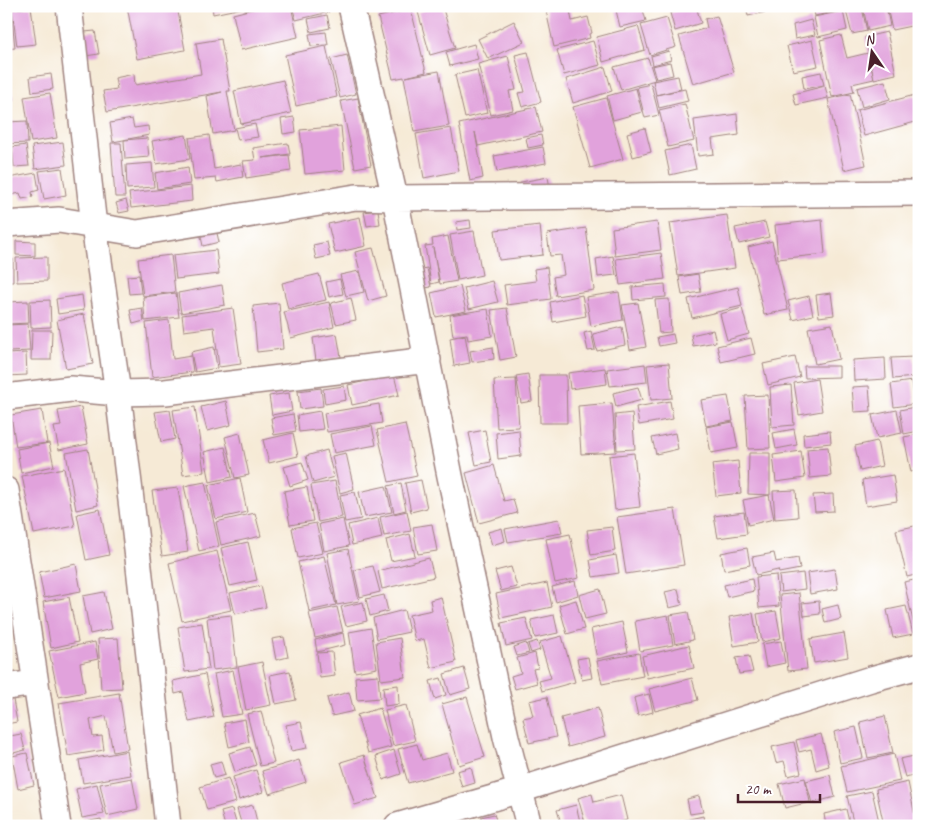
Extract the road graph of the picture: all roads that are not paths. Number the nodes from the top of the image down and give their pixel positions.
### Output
1 (68, 6) edge
2 (351, 6) edge
3 (919, 192) edge
4 (395, 198) junction
5 (6, 224) edge
6 (94, 226) junction
7 (428, 360) junction
8 (118, 393) junction
9 (6, 396) edge
10 (6, 490) edge
11 (919, 666) edge
12 (36, 683) junction
13 (6, 687) edge
14 (520, 790) junction
15 (58, 826) edge
16 (168, 826) edge
17 (397, 826) edge
18 (529, 826) edge

1 - 6 street
2 - 4 street
3 - 4 street
4 - 6 street
4 - 7 street
5 - 6 street
6 - 8 street
7 - 8 street
7 - 14 street
8 - 9 street
8 - 16 street
10 - 12 street
11 - 14 street
12 - 13 street
12 - 15 street
14 - 17 street
14 - 18 street

